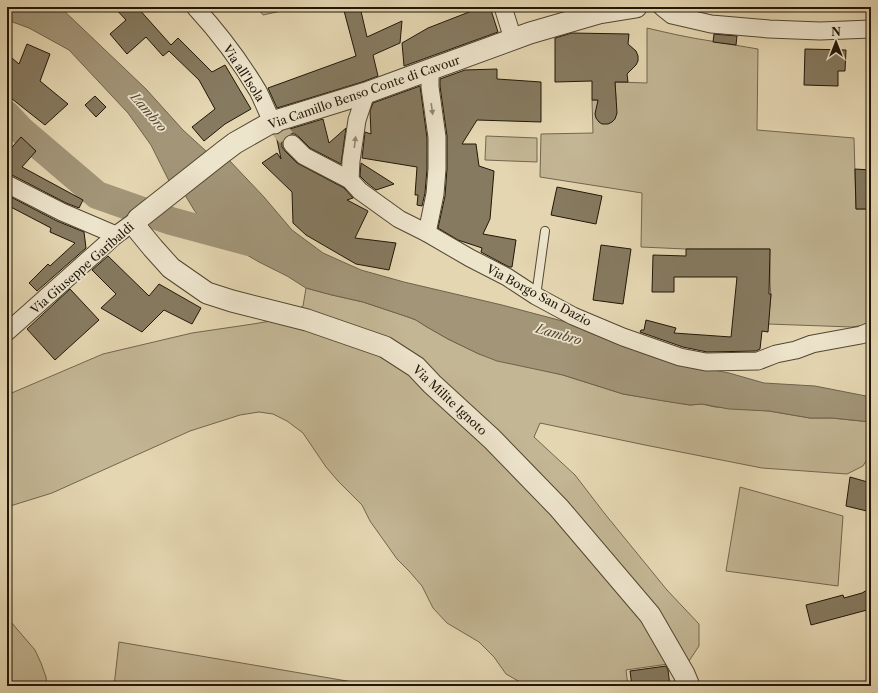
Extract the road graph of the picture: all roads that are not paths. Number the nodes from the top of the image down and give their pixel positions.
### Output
1 (195, 7) edge
2 (503, 7) edge
3 (636, 7) edge
4 (662, 7) edge
5 (871, 29) edge
6 (513, 39) junction
7 (430, 70) junction
8 (366, 93) junction
9 (274, 123) junction
10 (292, 144) tunnel mouth
11 (350, 180) junction
12 (7, 184) edge
13 (138, 219) junction
14 (545, 231) dead end
15 (427, 233) junction
16 (116, 235) junction
17 (536, 296) junction
18 (7, 332) edge
19 (866, 333) edge
20 (689, 686) edge

1 - 9 street, Via all'Isola
2 - 6 street
3 - 6 street, Via Camillo Benso Conte di Cavour
4 - 5 street
6 - 7 street, Via Camillo Benso Conte di Cavour
7 - 8 street, Via Camillo Benso Conte di Cavour
7 -> 15 street
8 - 9 street, Via Camillo Benso Conte di Cavour
11 -> 8 street
9 - 13 street, Via Camillo Benso Conte di Cavour
10 - 11 street, Via Borgo San Dazio
11 - 15 street, Via Borgo San Dazio
12 - 16 street
13 - 16 street, Via Giuseppe Garibaldi
13 - 20 street, Via Milite Ignoto
14 - 17 lane
15 - 17 street, Via Borgo San Dazio
16 - 18 street, Via Giuseppe Garibaldi
17 - 19 street, Via Borgo San Dazio

